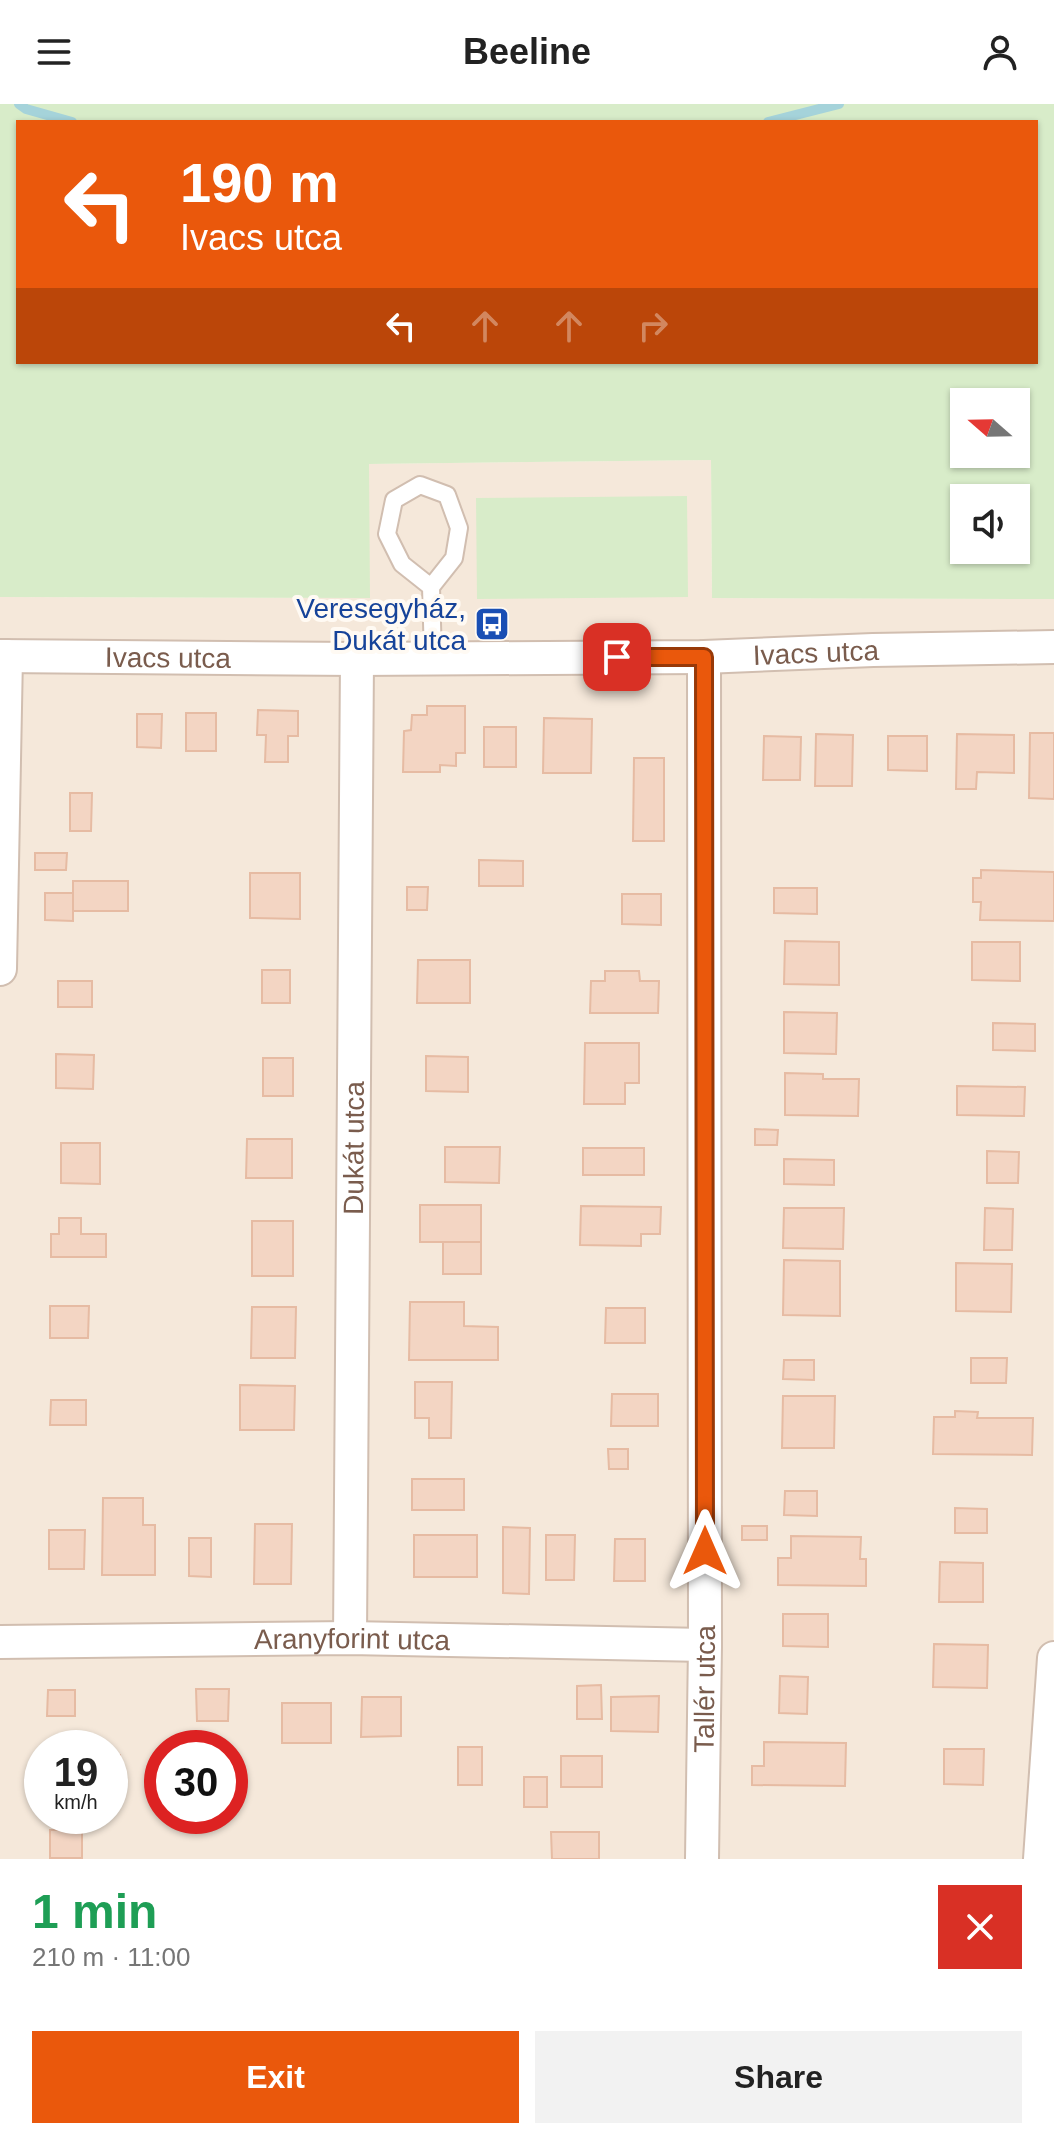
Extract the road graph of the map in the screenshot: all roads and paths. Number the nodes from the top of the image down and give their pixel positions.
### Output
1 (431, 587) junction
2 (1054, 647) edge
3 (3, 656) edge
4 (704, 657) junction
5 (433, 658) junction
6 (357, 659) junction
7 (0, 969) edge
8 (350, 1638) junction
9 (0, 1642) edge
10 (705, 1645) junction
11 (1054, 1658) edge
12 (702, 1859) edge
13 (1040, 1859) edge

1 - 1 lane
1 - 5 lane
2 - 4 street, Ivacs utca
3 - 6 street, Ivacs utca
3 - 7 street
4 - 5 street, Ivacs utca
4 - 10 street, Tallér utca
5 - 6 street, Ivacs utca
6 - 8 street, Dukát utca
8 - 9 street, Aranyforint utca
8 - 10 street, Aranyforint utca
10 - 12 street, Tallér utca
11 - 13 street

